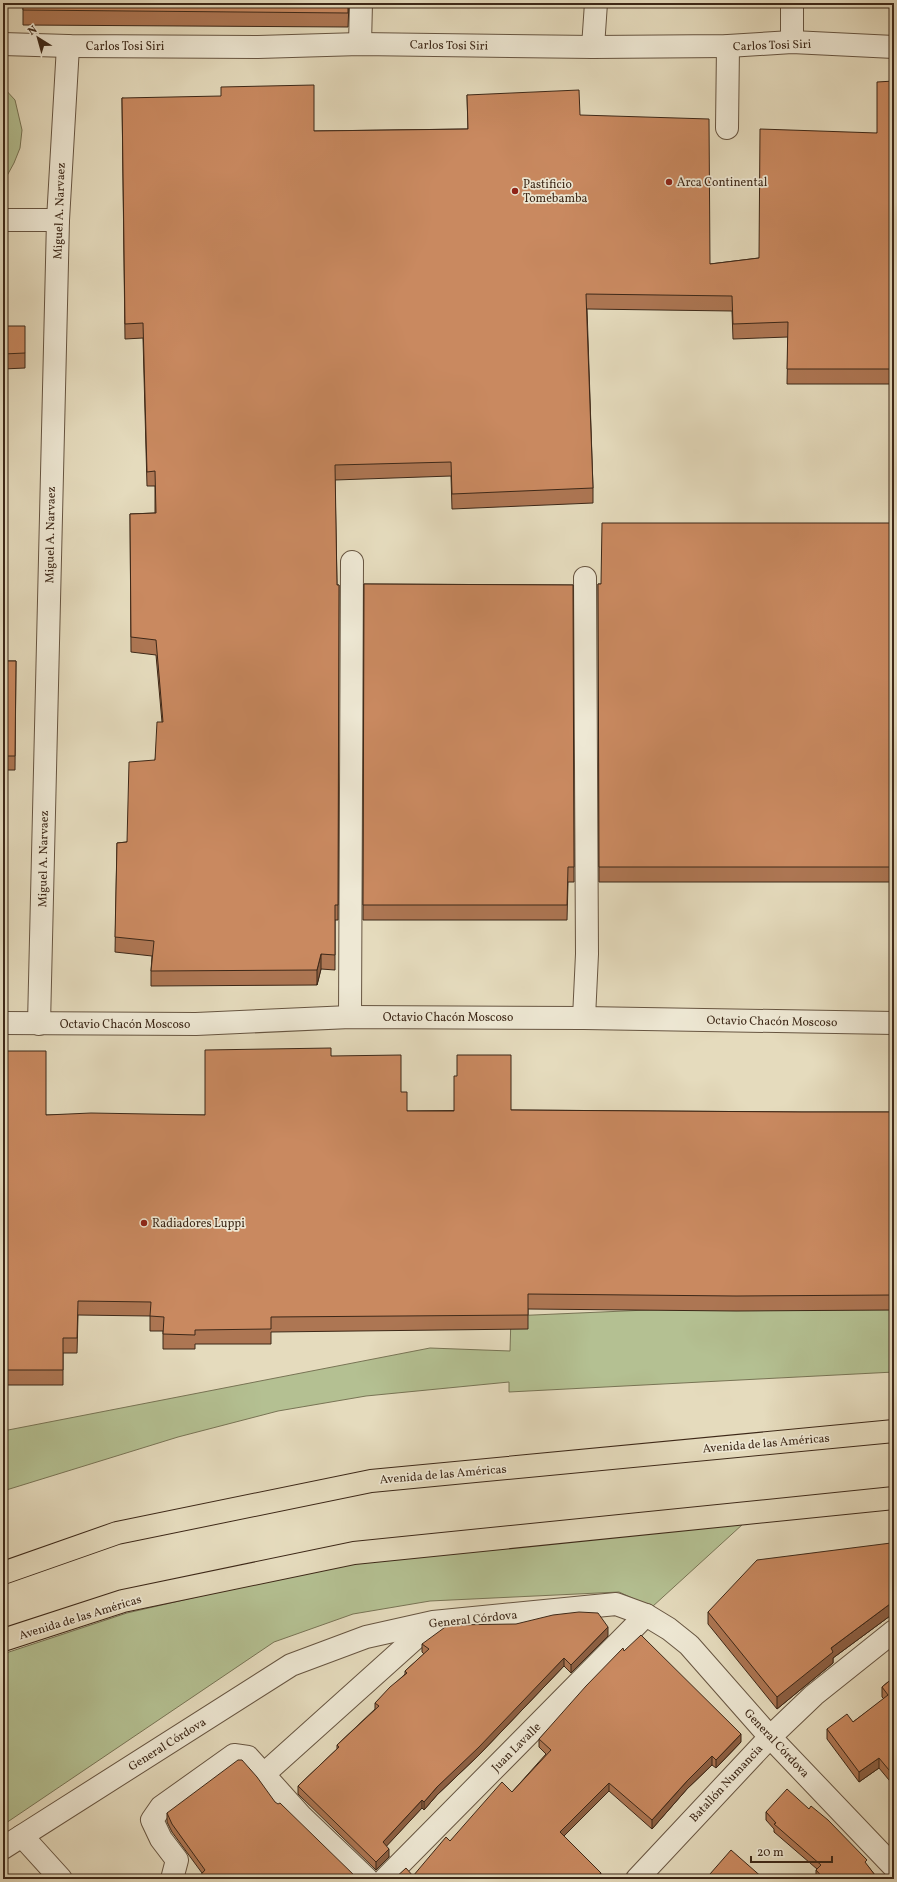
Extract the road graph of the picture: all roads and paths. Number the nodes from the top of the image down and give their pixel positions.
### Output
1 (361, 3) edge
2 (596, 3) edge
3 (792, 3) edge
4 (792, 42) junction
5 (3, 44) edge
6 (360, 44) junction
7 (68, 46) junction
8 (728, 46) junction
9 (894, 46) edge
10 (593, 47) junction
11 (727, 128) dead end
12 (3, 220) edge
13 (58, 220) junction
14 (352, 562) dead end
15 (585, 578) dead end
16 (350, 1017) junction
17 (584, 1018) junction
18 (3, 1023) edge
19 (894, 1023) edge
20 (39, 1024) junction
21 (894, 1431) edge
22 (894, 1498) edge
23 (3, 1573) edge
24 (646, 1615) junction
25 (433, 1622) junction
26 (894, 1630) edge
27 (3, 1640) edge
28 (770, 1737) junction
29 (264, 1774) junction
30 (22, 1836) junction
31 (3, 1848) edge
32 (894, 1867) edge
33 (60, 1879) edge
34 (172, 1879) edge
35 (367, 1879) edge
36 (385, 1879) edge
37 (637, 1879) edge

1 - 6 street
2 - 10 street
3 - 4 street
4 - 8 street, Carlos Tosi Siri
4 - 9 street, Carlos Tosi Siri
5 - 7 street, Carlos Tosi Siri
6 - 7 street, Carlos Tosi Siri
6 - 10 street, Carlos Tosi Siri
7 - 13 street, Miguel A. Narvaez
8 - 10 street, Carlos Tosi Siri
8 - 11 street
12 - 13 street
13 - 20 street, Miguel A. Narvaez
14 - 16 street
15 - 17 street
16 - 17 street, Octavio Chacón Moscoso
16 - 20 street, Octavio Chacón Moscoso
17 - 19 street, Octavio Chacón Moscoso
18 - 20 street, Octavio Chacón Moscoso
21 - 23 main road, Avenida de las Américas
22 - 27 main road, Avenida de las Américas
24 - 25 street, General Córdova
24 - 28 street, General Córdova
24 - 36 street, Juan Lavalle
25 - 29 street
25 - 30 street, General Córdova
26 - 28 street, Batallón Numancia
28 - 32 street, General Córdova
28 - 37 street, Batallón Numancia
29 - 34 street
29 - 35 street
30 - 31 street, General Córdova
30 - 33 street

